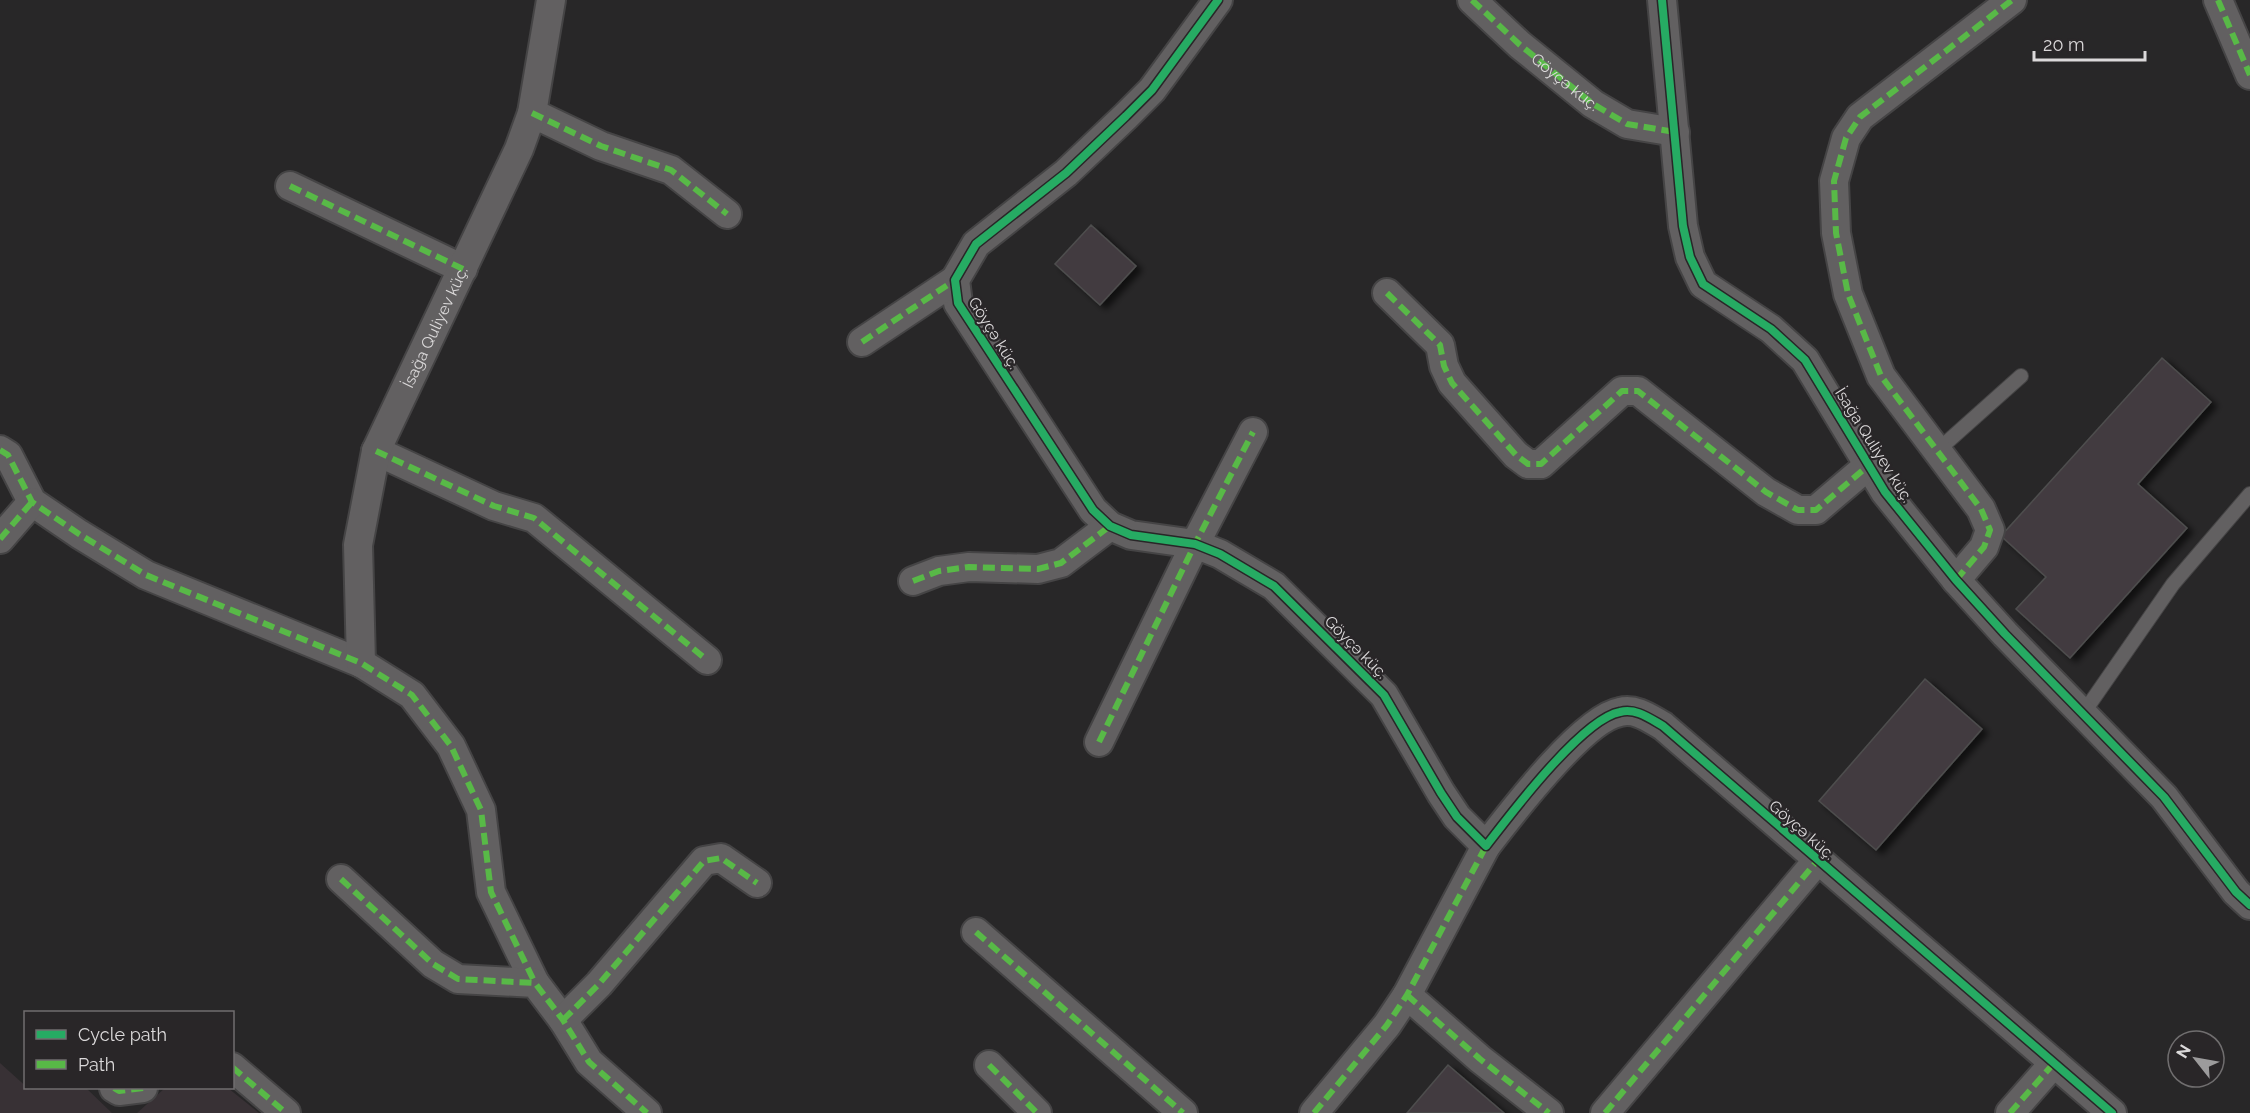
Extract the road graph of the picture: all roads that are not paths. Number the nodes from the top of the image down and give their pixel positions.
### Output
1 (551, 0) edge
2 (1218, 0) edge
3 (1472, 0) edge
4 (1662, 0) edge
5 (2012, 0) edge
6 (2218, 0) edge
7 (2250, 75) edge
8 (532, 113) junction
9 (1675, 132) junction
10 (290, 186) dead end
11 (727, 214) dead end
12 (463, 269) junction
13 (955, 280) junction
14 (1387, 293) dead end
15 (862, 342) dead end
16 (2021, 376) dead end
17 (1253, 432) dead end
18 (0, 450) edge
19 (376, 451) junction
20 (1937, 451) junction
21 (1869, 465) junction
22 (2250, 494) edge
23 (32, 502) junction
24 (1110, 526) junction
25 (0, 539) edge
26 (1195, 544) junction
27 (1956, 580) junction
28 (913, 581) dead end
29 (707, 660) dead end
30 (361, 663) junction
31 (2082, 715) junction
32 (1099, 742) dead end
33 (1485, 846) junction
34 (1817, 861) junction
35 (341, 879) dead end
36 (757, 883) dead end
37 (2250, 905) edge
38 (976, 932) dead end
39 (535, 983) junction
40 (1407, 995) junction
41 (563, 1020) junction
42 (2054, 1064) junction
43 (989, 1065) dead end
44 (234, 1069) edge
45 (116, 1089) edge
46 (135, 1089) edge
47 (286, 1113) edge
48 (647, 1113) edge
49 (1037, 1113) edge
50 (1183, 1113) edge
51 (1314, 1113) edge
52 (1549, 1113) edge
53 (1605, 1113) edge
54 (2010, 1113) edge
55 (2112, 1113) edge

1 - 8 street, İsağa Quliyev küç.
2 - 13 street
3 - 9 street, Göyçə küç.
4 - 9 street, İsağa Quliyev küç.
5 - 20 street
6 - 7 street
8 - 11 street
8 - 12 street, İsağa Quliyev küç.
9 - 21 street, İsağa Quliyev küç.
10 - 12 street
12 - 19 street, İsağa Quliyev küç.
13 - 15 street
13 - 24 street, Göyçə küç.
14 - 21 street
16 - 20 lane
17 - 26 street
18 - 23 street
19 - 29 street
19 - 30 street, İsağa Quliyev küç.
20 - 27 street
21 - 27 street, İsağa Quliyev küç.
22 - 31 lane
23 - 25 street
23 - 30 street
24 - 26 street, Göyçə küç.
24 - 28 street
26 - 32 street
26 - 33 street, Göyçə küç.
27 - 31 street, İsağa Quliyev küç.
30 - 39 street
31 - 37 street, İsağa Quliyev küç.
33 - 34 street, Göyçə küç.
33 - 40 street
34 - 42 street, Göyçə küç.
34 - 53 street
35 - 39 street
36 - 41 street
38 - 50 street
39 - 41 street
40 - 51 street
40 - 52 street
41 - 48 street
42 - 54 street
42 - 55 street, Göyçə küç.
43 - 49 street
44 - 47 street
45 - 46 street

